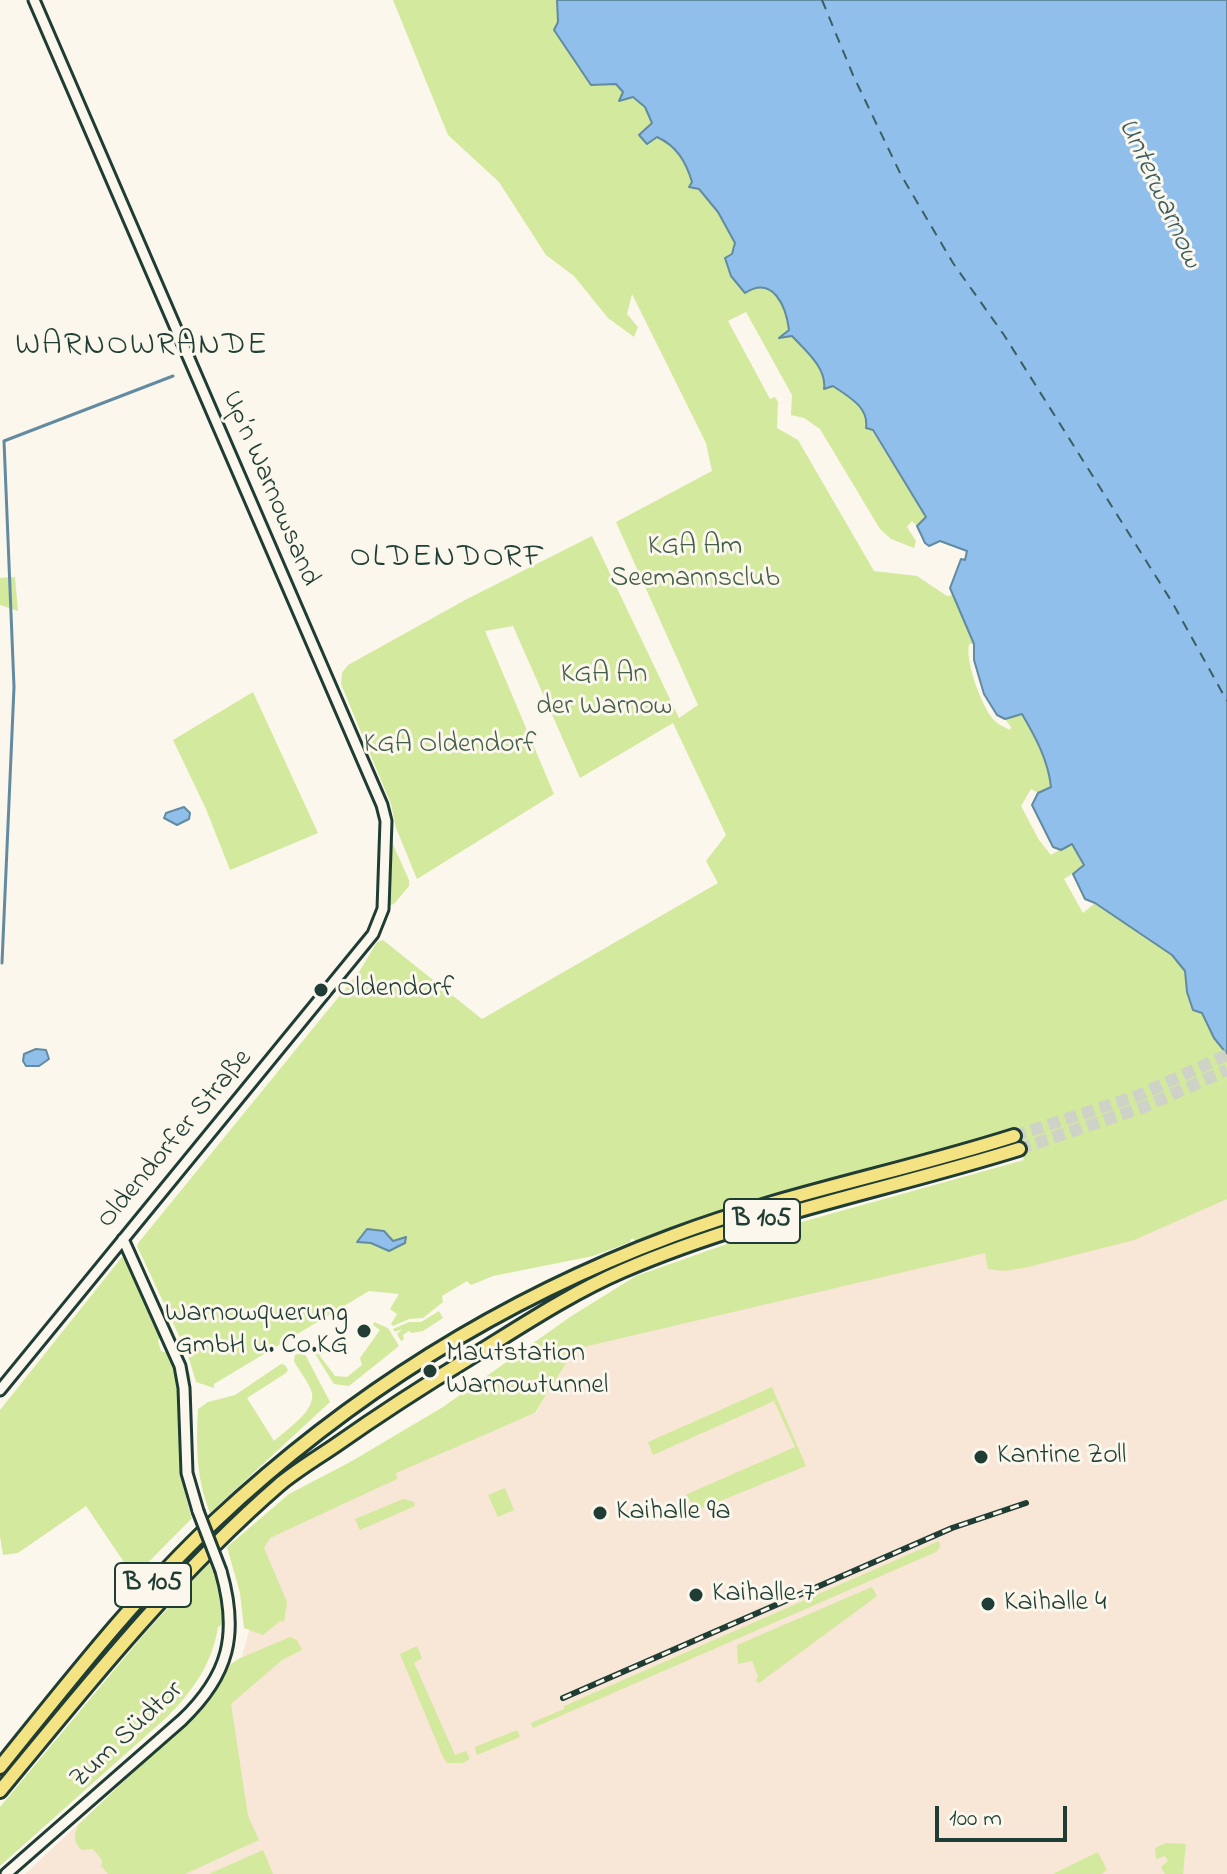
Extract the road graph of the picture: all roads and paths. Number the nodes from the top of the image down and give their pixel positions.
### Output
1 (34, 0) edge
2 (382, 916) joint
3 (123, 1239) junction
4 (0, 1390) edge
5 (0, 1767) edge
6 (0, 1791) edge
7 (6, 1874) edge

1 - 2 street, Up’n Warnowsand
2 - 3 street, Oldendorfer Straße
3 - 4 street, Oldendorfer Straße
3 - 7 street, Zum Südtor, bridge
5 - 6 highway, B 105

